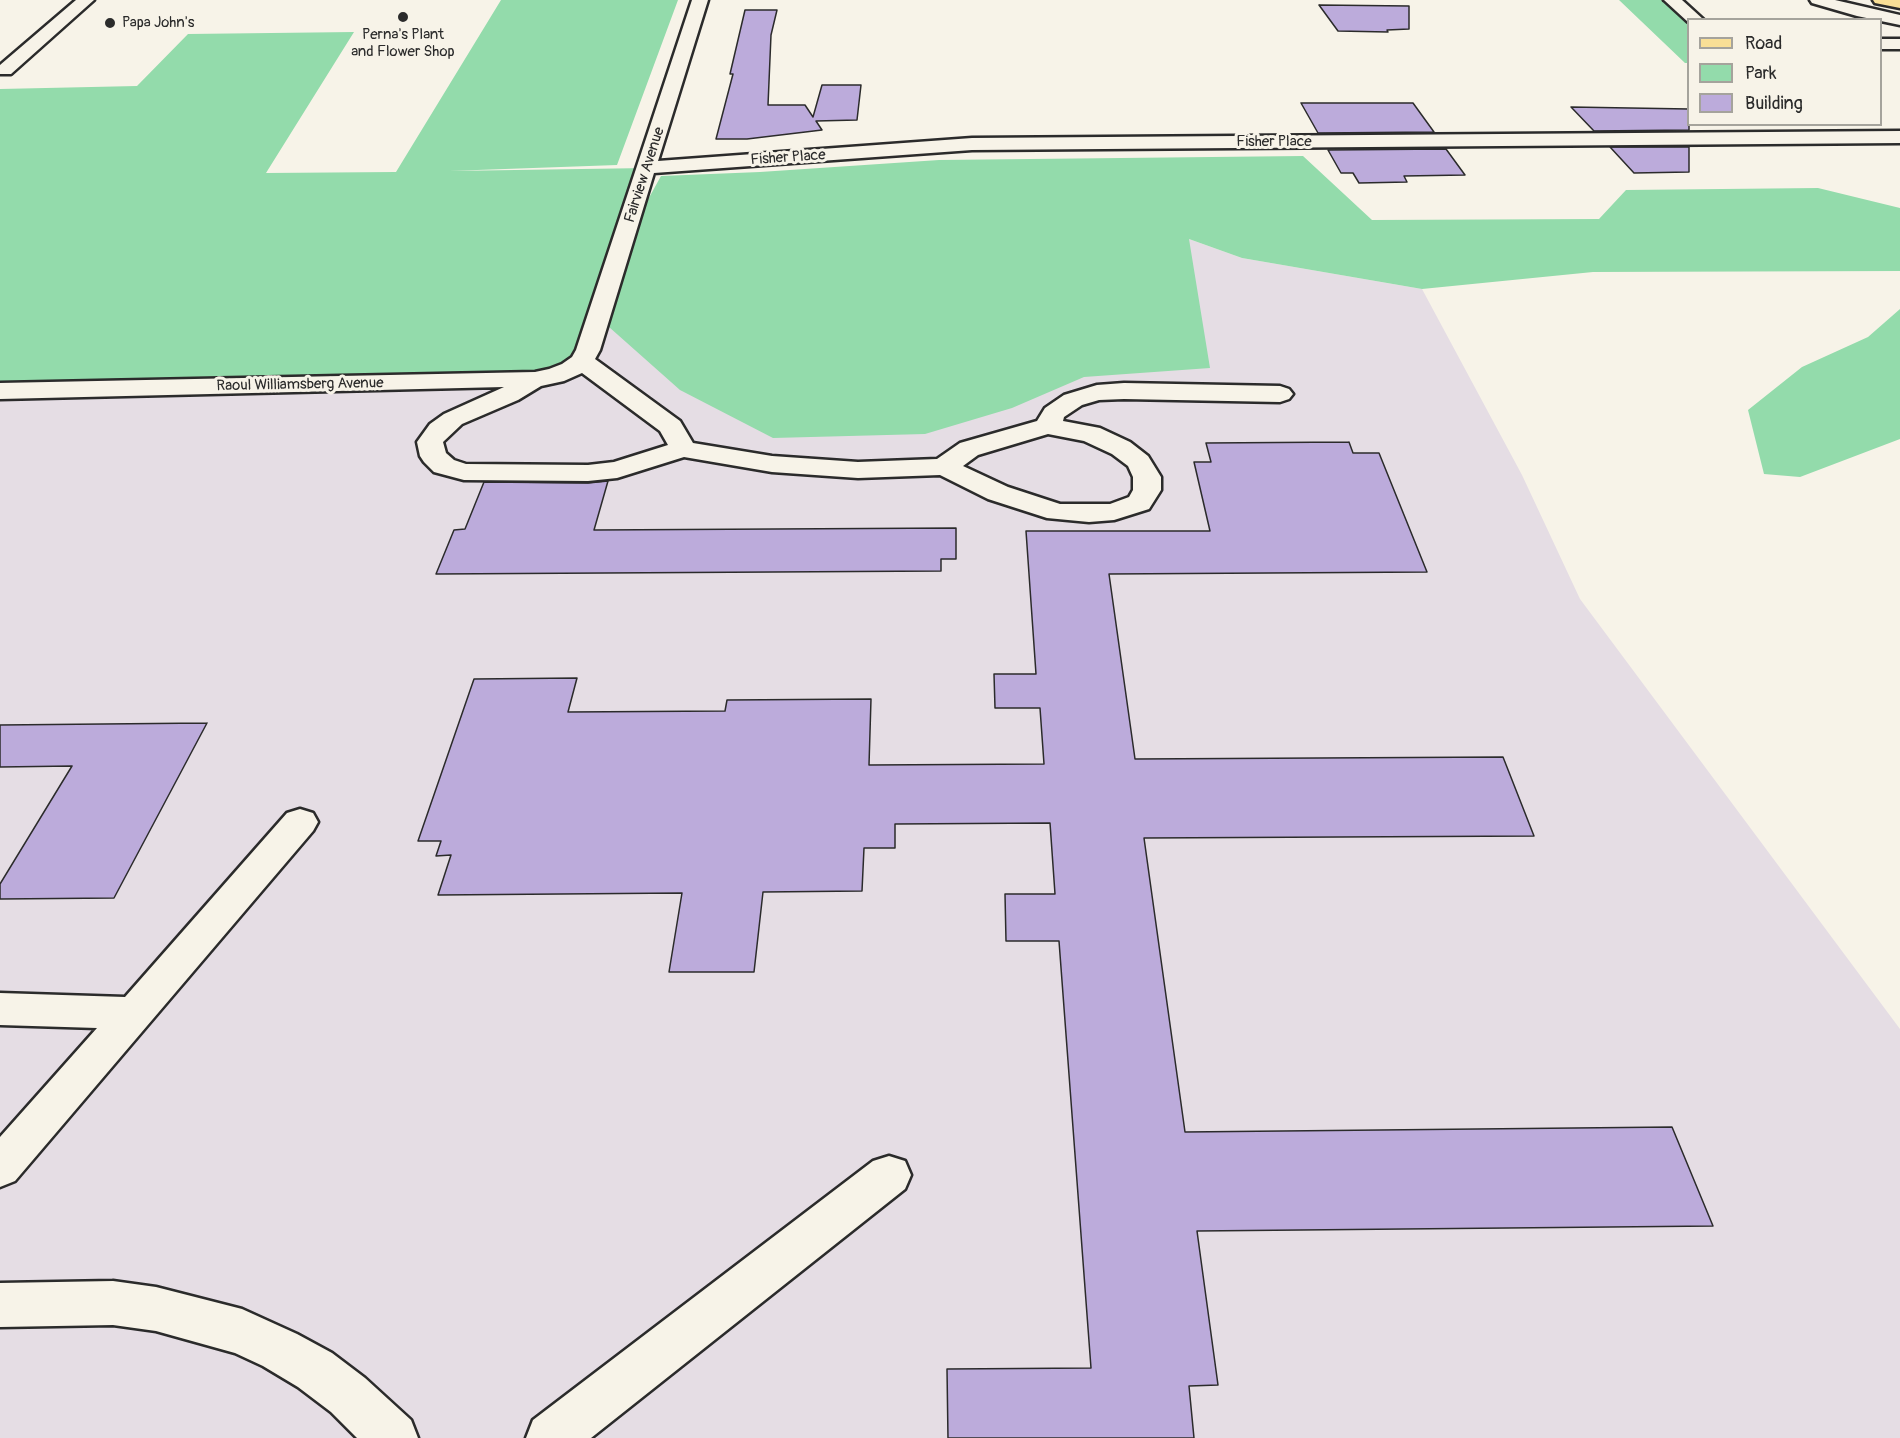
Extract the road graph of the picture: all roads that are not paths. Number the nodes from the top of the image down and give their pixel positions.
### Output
1 (86, 0) edge
2 (700, 0) edge
3 (1672, 0) edge
4 (1818, 0) edge
5 (1881, 0) edge
6 (1900, 3) edge
7 (1694, 18) edge
8 (1900, 20) edge
9 (1882, 44) edge
10 (1900, 44) edge
11 (5, 70) dead end
12 (1900, 137) edge
13 (648, 168) junction
14 (585, 355) junction
15 (535, 379) junction
16 (0, 391) edge
17 (1280, 394) dead end
18 (1047, 426) junction
19 (683, 449) junction
20 (944, 467) junction
21 (300, 822) dead end
22 (0, 1009) edge
23 (134, 1013) junction
24 (0, 1168) edge
25 (889, 1175) dead end
26 (0, 1305) edge
27 (393, 1438) edge
28 (551, 1438) edge

1 - 11 street
2 - 13 street, Fairview Avenue
3 - 7 street
4 - 8 street
5 - 6 main road
9 - 10 street
12 - 13 street, Fisher Place
13 - 14 street, Fairview Avenue
14 - 15 street, Raoul Williamsberg Avenue
14 - 19 street
15 - 16 street, Raoul Williamsberg Avenue
15 - 19 street
17 - 18 street
18 - 20 street
18 - 20 street
19 - 20 street
21 - 23 street
22 - 23 street
23 - 24 street
25 - 28 street
26 - 27 street

